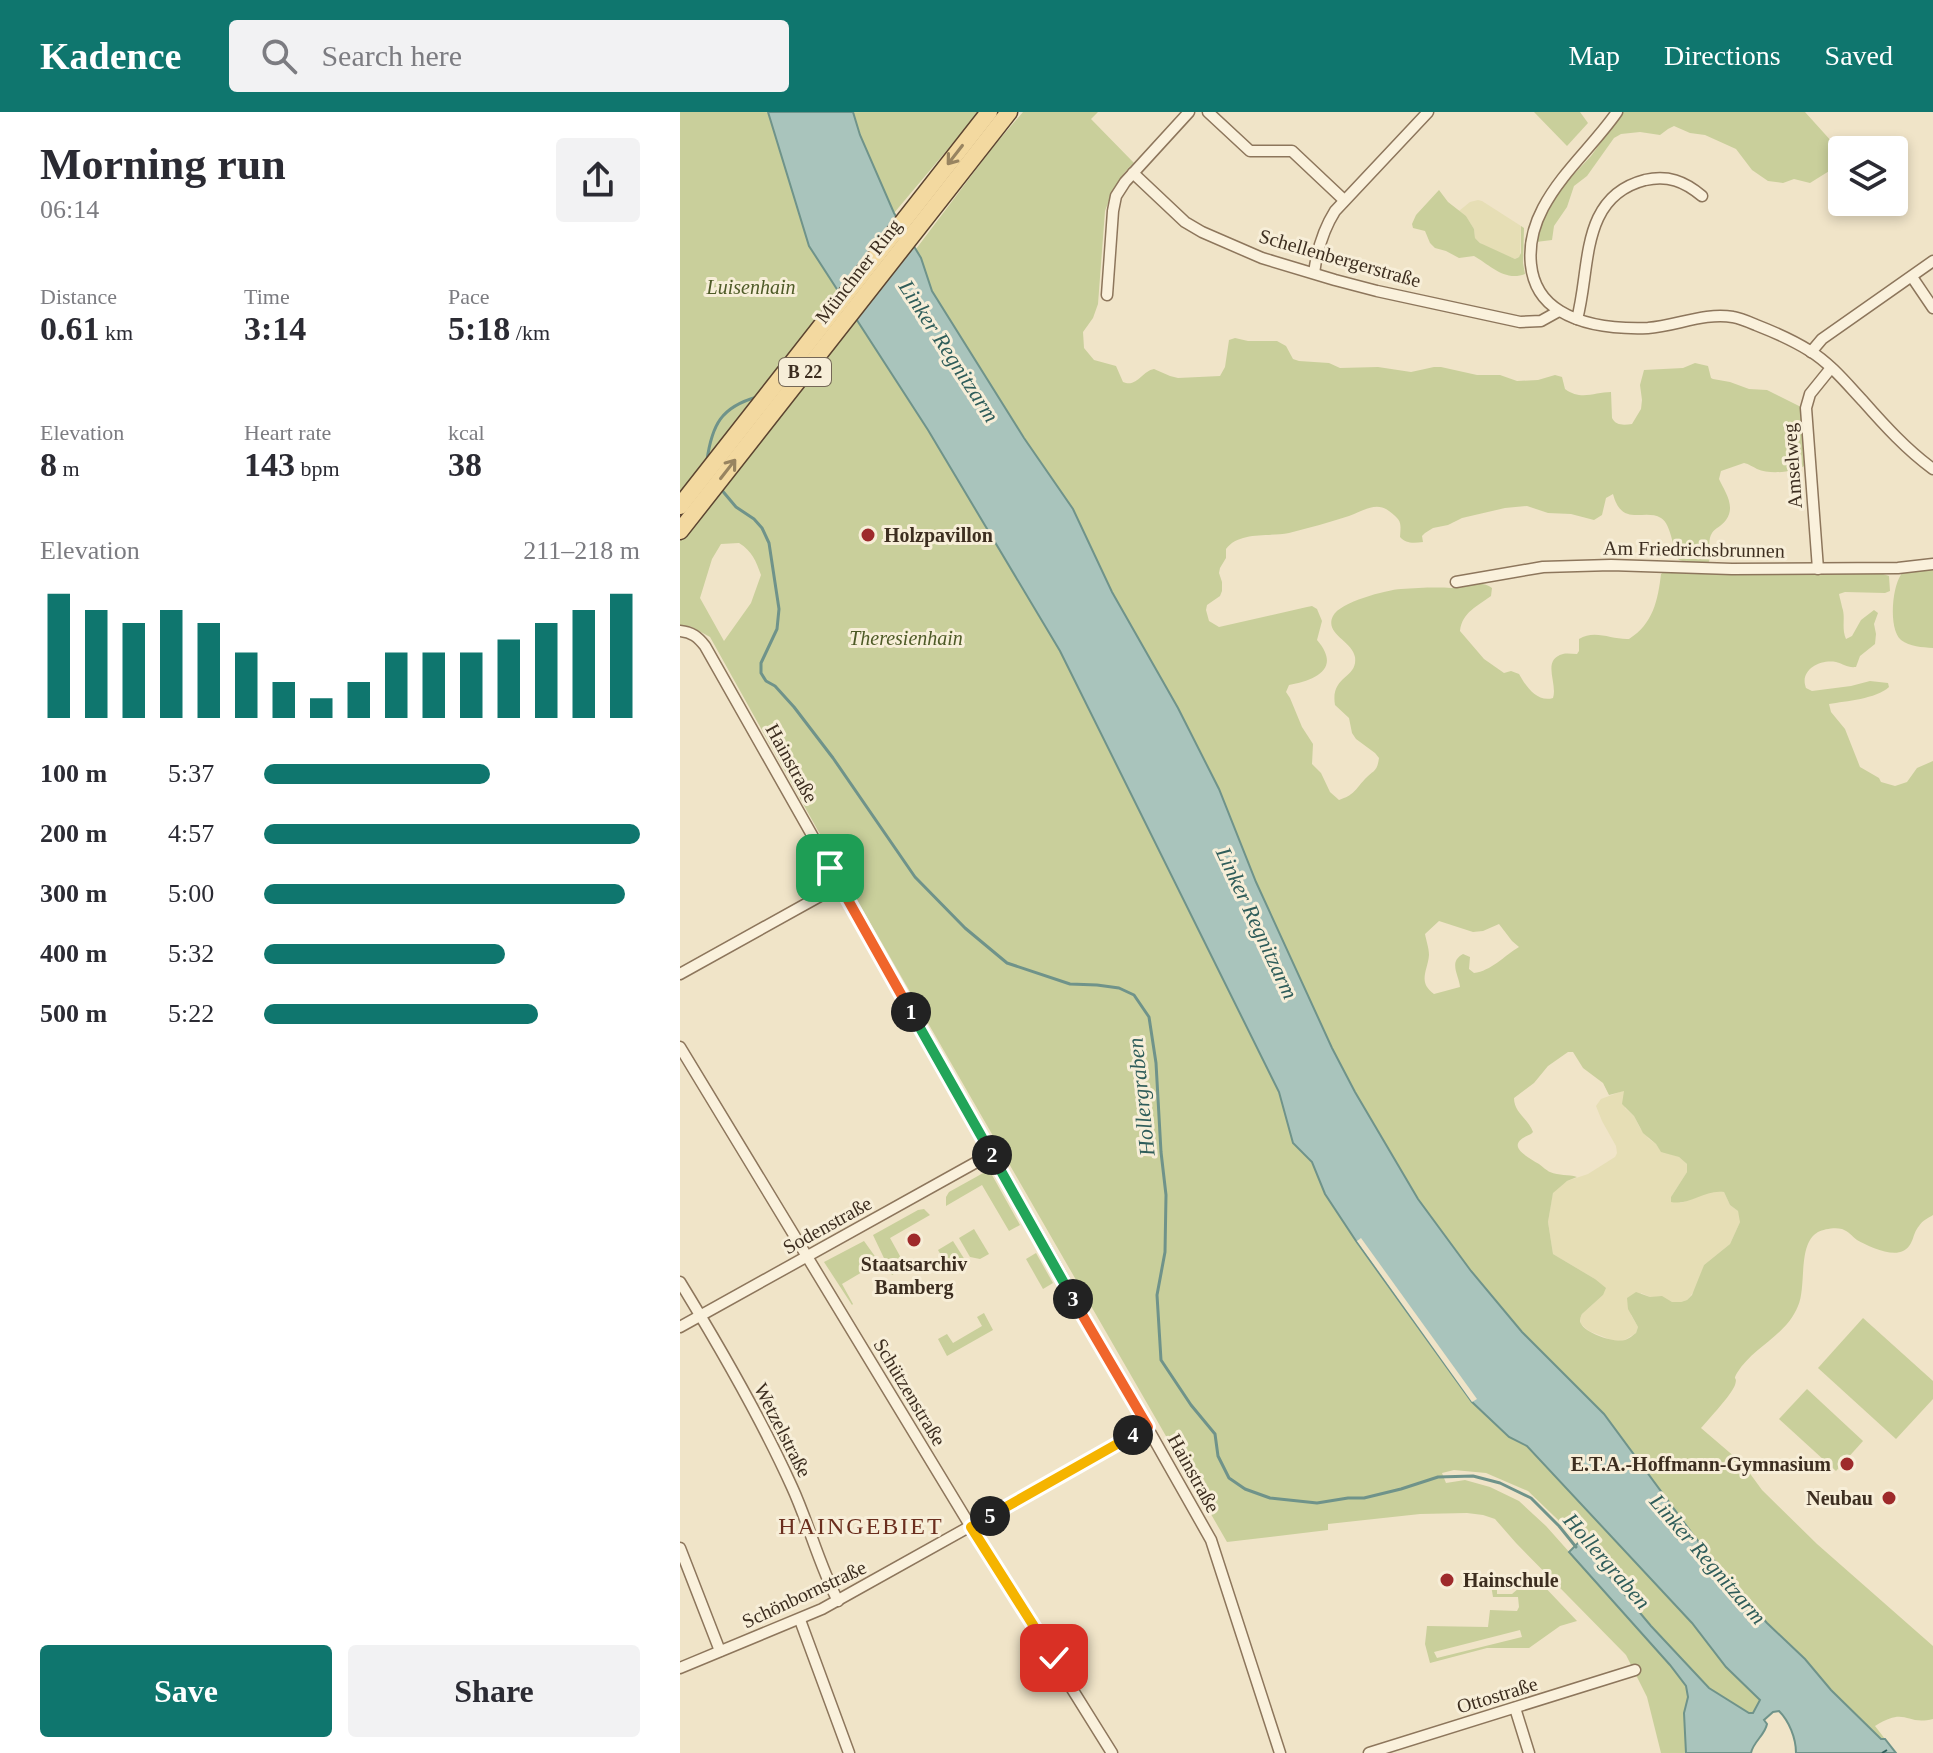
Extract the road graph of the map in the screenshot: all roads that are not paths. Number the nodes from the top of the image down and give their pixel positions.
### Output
1 (989, 112) edge
2 (1009, 112) edge
3 (1189, 112) edge
4 (1208, 112) edge
5 (1428, 112) edge
6 (1617, 112) edge
7 (1133, 173) junction
8 (1702, 196) dead end
9 (1344, 200) junction
10 (926, 205) junction
11 (1933, 261) edge
12 (1314, 273) junction
13 (1912, 277) junction
14 (1107, 295) dead end
15 (1933, 308) edge
16 (1559, 311) junction
17 (1577, 319) junction
18 (1811, 352) junction
19 (1831, 368) junction
20 (1933, 469) edge
21 (680, 506) edge
22 (680, 531) edge
23 (1933, 564) edge
24 (1818, 569) junction
25 (1456, 582) dead end
26 (680, 631) edge
27 (840, 885) junction
28 (680, 974) edge
29 (680, 1047) edge
30 (991, 1154) junction
31 (808, 1257) junction
32 (680, 1282) edge
33 (700, 1316) junction
34 (680, 1327) edge
35 (1148, 1427) junction
36 (971, 1527) junction
37 (680, 1548) edge
38 (838, 1601) junction
39 (800, 1620) junction
40 (720, 1651) junction
41 (680, 1668) edge
42 (1635, 1670) dead end
43 (1515, 1708) junction
44 (849, 1753) edge
45 (1112, 1753) edge
46 (1280, 1753) edge
47 (1369, 1753) edge
48 (1529, 1753) edge

1 -> 10 main road, Münchner Ring / B 22
2 - 10 main road, Münchner Ring / B 22
3 - 7 street
4 - 9 street
5 - 9 street
6 - 16 street
7 - 12 street, Schellenbergerstraße
7 - 14 street
8 - 17 street
9 - 12 street
10 - 21 main road, Münchner Ring / B 22
22 -> 10 main road, Münchner Ring / B 22
11 - 13 street
12 - 16 street, Schellenbergerstraße
13 - 15 street
13 - 18 street
16 - 17 street
17 - 18 street
18 - 19 street
19 - 20 street
19 - 24 street, Amselweg
23 - 24 street, Am Friedrichsbrunnen
24 - 25 street, Am Friedrichsbrunnen
26 - 27 street, Hainstraße
27 - 28 street
27 - 30 street, Hainstraße
29 - 31 street, Schützenstraße
30 - 31 street, Sodenstraße
30 - 35 street, Hainstraße
31 - 33 street, Sodenstraße
31 - 36 street, Schützenstraße
32 - 33 street, Wetzelstraße
33 - 34 street, Sodenstraße
33 - 38 street, Wetzelstraße
35 - 36 street, Schönbornstraße
35 - 46 street, Hainstraße
36 - 38 street, Schönbornstraße
36 - 45 street, Schützenstraße
37 - 40 street
38 - 39 street, Schönbornstraße
39 - 40 street, Schönbornstraße
39 - 44 street
40 - 41 street, Schönbornstraße
42 - 43 street, Ottostraße
43 - 47 street, Ottostraße
43 - 48 street

